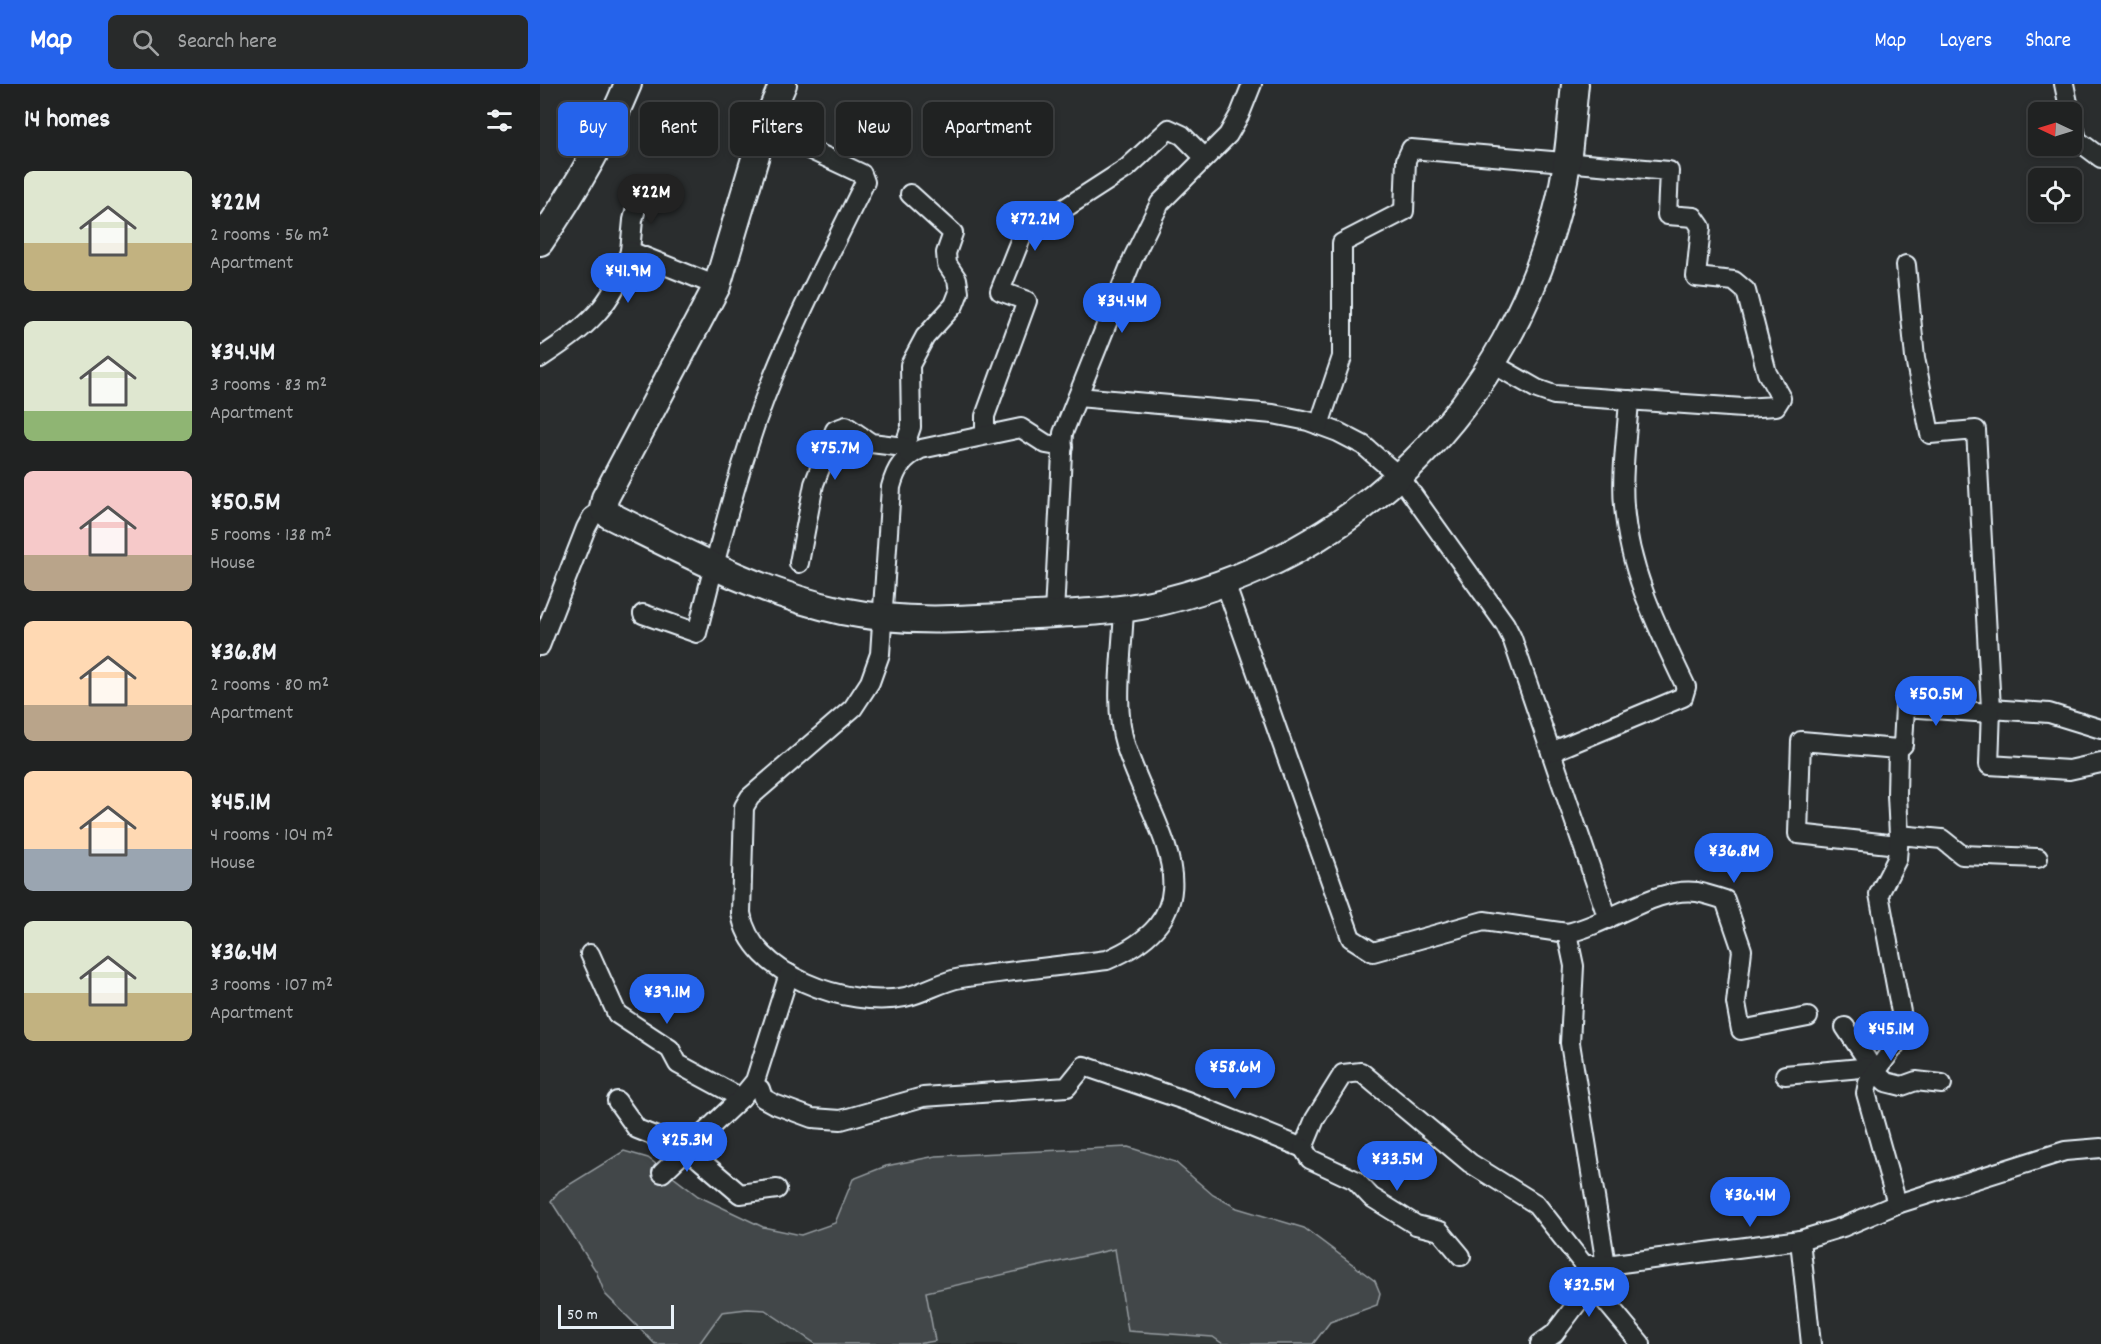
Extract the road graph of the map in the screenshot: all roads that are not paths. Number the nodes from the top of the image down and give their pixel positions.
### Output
1 (628, 84) edge
2 (783, 84) edge
3 (1252, 84) edge
4 (1575, 84) edge
5 (2064, 84) edge
6 (775, 102) edge
7 (2068, 102) edge
8 (2082, 144) edge
9 (756, 156) edge
10 (824, 156) edge
11 (1204, 157) junction
12 (2101, 158) edge
13 (1567, 161) junction
14 (640, 193) dead end
15 (910, 194) dead end
16 (540, 242) edge
17 (630, 251) junction
18 (1906, 265) dead end
19 (717, 286) junction
20 (540, 358) edge
21 (1493, 363) junction
22 (1078, 397) junction
23 (1629, 400) junction
24 (1319, 425) junction
25 (985, 435) junction
26 (1063, 447) junction
27 (907, 451) junction
28 (1400, 477) junction
29 (603, 508) junction
30 (799, 563) dead end
31 (714, 566) junction
32 (1225, 583) junction
33 (1124, 608) junction
34 (643, 614) dead end
35 (1054, 614) junction
36 (883, 617) junction
37 (540, 646) edge
38 (1990, 711) junction
39 (2101, 729) edge
40 (1898, 749) junction
41 (1551, 752) junction
42 (2101, 763) edge
43 (1899, 840) junction
44 (2038, 858) dead end
45 (1608, 919) junction
46 (1567, 933) junction
47 (590, 954) dead end
48 (789, 974) junction
49 (1808, 1017) dead end
50 (1845, 1027) dead end
51 (1874, 1070) junction
52 (1785, 1075) dead end
53 (1942, 1084) dead end
54 (760, 1089) dead end
55 (741, 1098) junction
56 (617, 1101) dead end
57 (1303, 1148) junction
58 (2101, 1148) edge
59 (687, 1149) junction
60 (662, 1173) dead end
61 (777, 1189) dead end
62 (1898, 1204) junction
63 (1800, 1240) junction
64 (1461, 1256) dead end
65 (1606, 1265) junction
66 (1592, 1285) junction
67 (1540, 1344) edge
68 (1641, 1344) edge
69 (1811, 1344) edge

1 - 16 street
2 - 6 street
3 - 11 street
4 - 13 street
5 - 7 street
8 - 12 street
9 - 19 street
10 - 31 street
11 - 22 street
11 - 25 street
13 - 21 street
13 - 23 street
13 - 24 street
14 - 17 street
15 - 27 street
17 - 19 street
17 - 20 street
18 - 38 street
19 - 29 street
21 - 23 street
21 - 28 street
22 - 24 street
22 - 26 street
23 - 41 street
24 - 28 street
25 - 26 street
25 - 27 street
26 - 35 street
27 - 30 street
27 - 36 street
28 - 32 street
28 - 41 street
29 - 31 street
29 - 37 street
31 - 34 street
31 - 36 street
32 - 33 street
32 - 46 street
33 - 35 street
33 - 48 street
35 - 36 street
36 - 48 street
38 - 39 street
38 - 40 street
38 - 42 street
40 - 43 street
40 - 43 street
41 - 45 street
43 - 44 street
43 - 51 street
45 - 46 street
45 - 49 street
46 - 65 street
47 - 55 street
48 - 55 street
50 - 51 street
51 - 52 street
51 - 53 street
51 - 62 street
54 - 57 street
55 - 59 street
56 - 59 street
57 - 64 street
57 - 65 street
58 - 62 street
59 - 60 street
59 - 61 street
62 - 63 street
63 - 65 street
63 - 69 street
65 - 66 street
66 - 67 street
66 - 68 street

